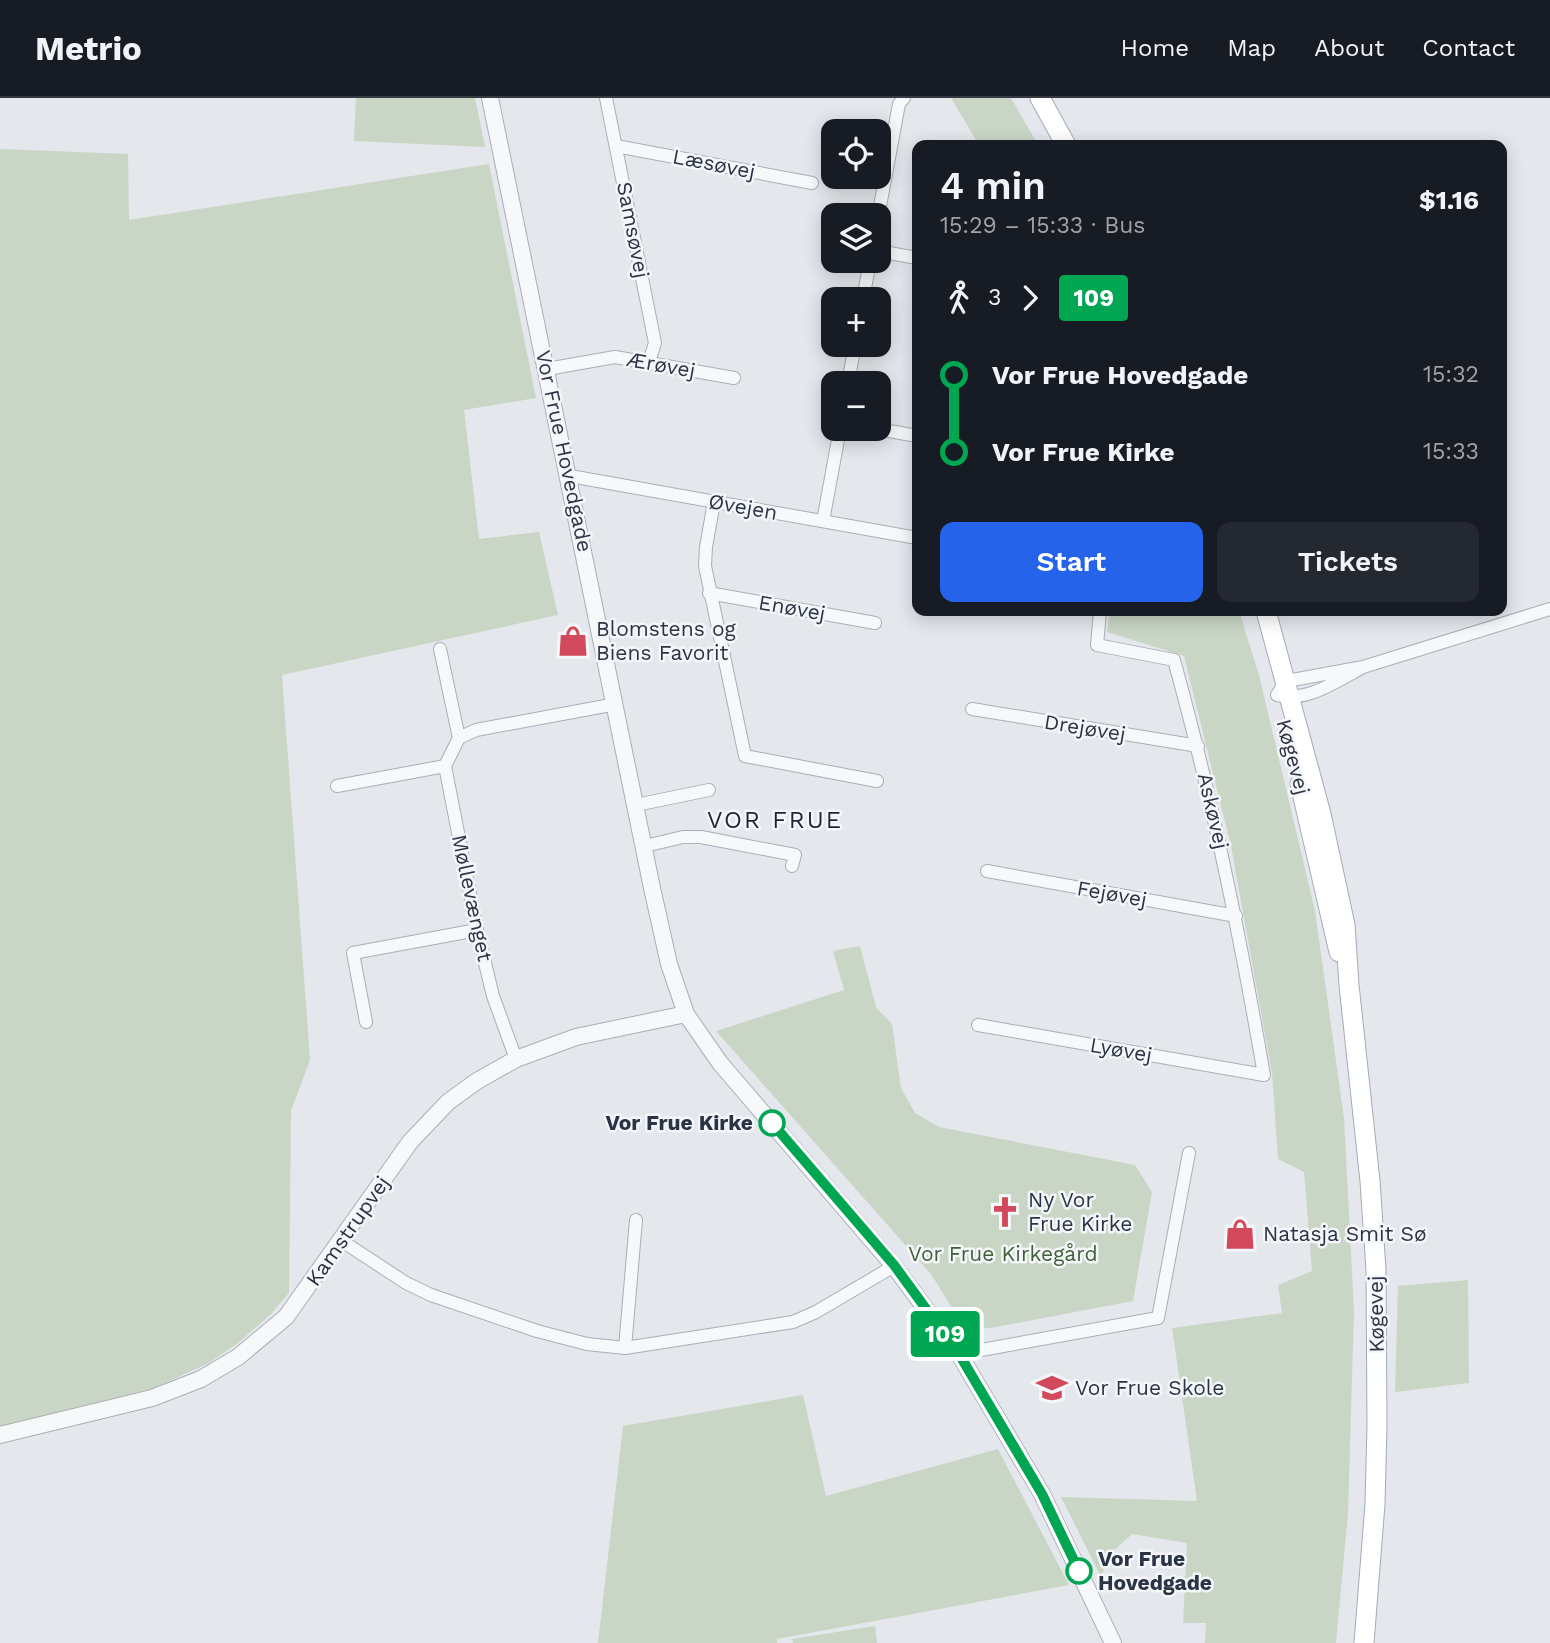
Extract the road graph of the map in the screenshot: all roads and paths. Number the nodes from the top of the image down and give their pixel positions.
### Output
1 (490, 98) edge
2 (606, 98) edge
3 (904, 98) edge
4 (1040, 98) edge
5 (1063, 140) edge
6 (617, 146) junction
7 (812, 183) dead end
8 (881, 203) edge
9 (891, 253) edge
10 (912, 257) edge
11 (649, 362) junction
12 (547, 369) junction
13 (734, 378) dead end
14 (891, 431) edge
15 (912, 435) edge
16 (838, 441) edge
17 (569, 476) junction
18 (714, 502) junction
19 (823, 522) junction
20 (912, 537) edge
21 (709, 593) junction
22 (1550, 609) edge
23 (1100, 616) edge
24 (1254, 616) edge
25 (1267, 616) edge
26 (875, 623) dead end
27 (440, 649) dead end
28 (1363, 667) junction
29 (1285, 692) junction
30 (616, 704) junction
31 (972, 709) dead end
32 (459, 738) junction
33 (1198, 747) junction
34 (445, 766) junction
35 (877, 781) dead end
36 (337, 786) dead end
37 (709, 790) dead end
38 (636, 805) junction
39 (645, 846) junction
40 (792, 866) dead end
41 (987, 872) dead end
42 (1236, 916) junction
43 (477, 930) junction
44 (686, 1014) junction
45 (366, 1022) dead end
46 (978, 1025) dead end
47 (516, 1059) junction
48 (1264, 1075) joint
49 (1189, 1153) dead end
50 (636, 1220) dead end
51 (342, 1241) junction
52 (894, 1265) junction
53 (625, 1348) junction
54 (959, 1354) junction
55 (0, 1435) edge
56 (1113, 1643) edge
57 (1364, 1643) edge

1 - 12 street, Vor Frue Hovedgade
2 - 6 street, Samsøvej
3 - 8 street
4 - 5 main road
6 - 7 street, Læsøvej
6 - 11 street, Samsøvej
9 - 10 street
11 - 12 street, Ærøvej
11 - 13 street, Ærøvej
12 - 17 street, Vor Frue Hovedgade
14 - 15 street
16 - 19 street
17 - 18 street, Øvejen
17 - 30 street, Vor Frue Hovedgade
18 - 19 street, Øvejen
18 - 21 street
19 - 20 street, Øvejen
21 - 26 street, Enøvej
21 - 35 street
22 - 28 street
23 - 33 street, Askøvej
24 - 29 main road, Køgevej
25 - 29 main road, Køgevej
27 - 32 street
28 - 29 street
28 - 29 street
29 - 57 main road, Køgevej
30 - 32 street
30 - 38 street, Vor Frue Hovedgade
31 - 33 street, Drejøvej
32 - 34 street
33 - 42 street, Askøvej
34 - 36 street
34 - 43 street, Møllevænget
37 - 38 street
38 - 39 street, Vor Frue Hovedgade
39 - 40 street
39 - 44 street, Vor Frue Hovedgade
41 - 42 street, Fejøvej
42 - 48 street, Askøvej
43 - 45 street
43 - 47 street, Møllevænget
44 - 47 street, Kamstrupvej
44 - 52 street, Vor Frue Hovedgade
46 - 48 street, Lyøvej
47 - 51 street, Kamstrupvej
49 - 54 street
50 - 53 street
51 - 53 street
51 - 55 street, Kamstrupvej
52 - 53 street
52 - 54 street, Vor Frue Hovedgade
54 - 56 street, Vor Frue Hovedgade

